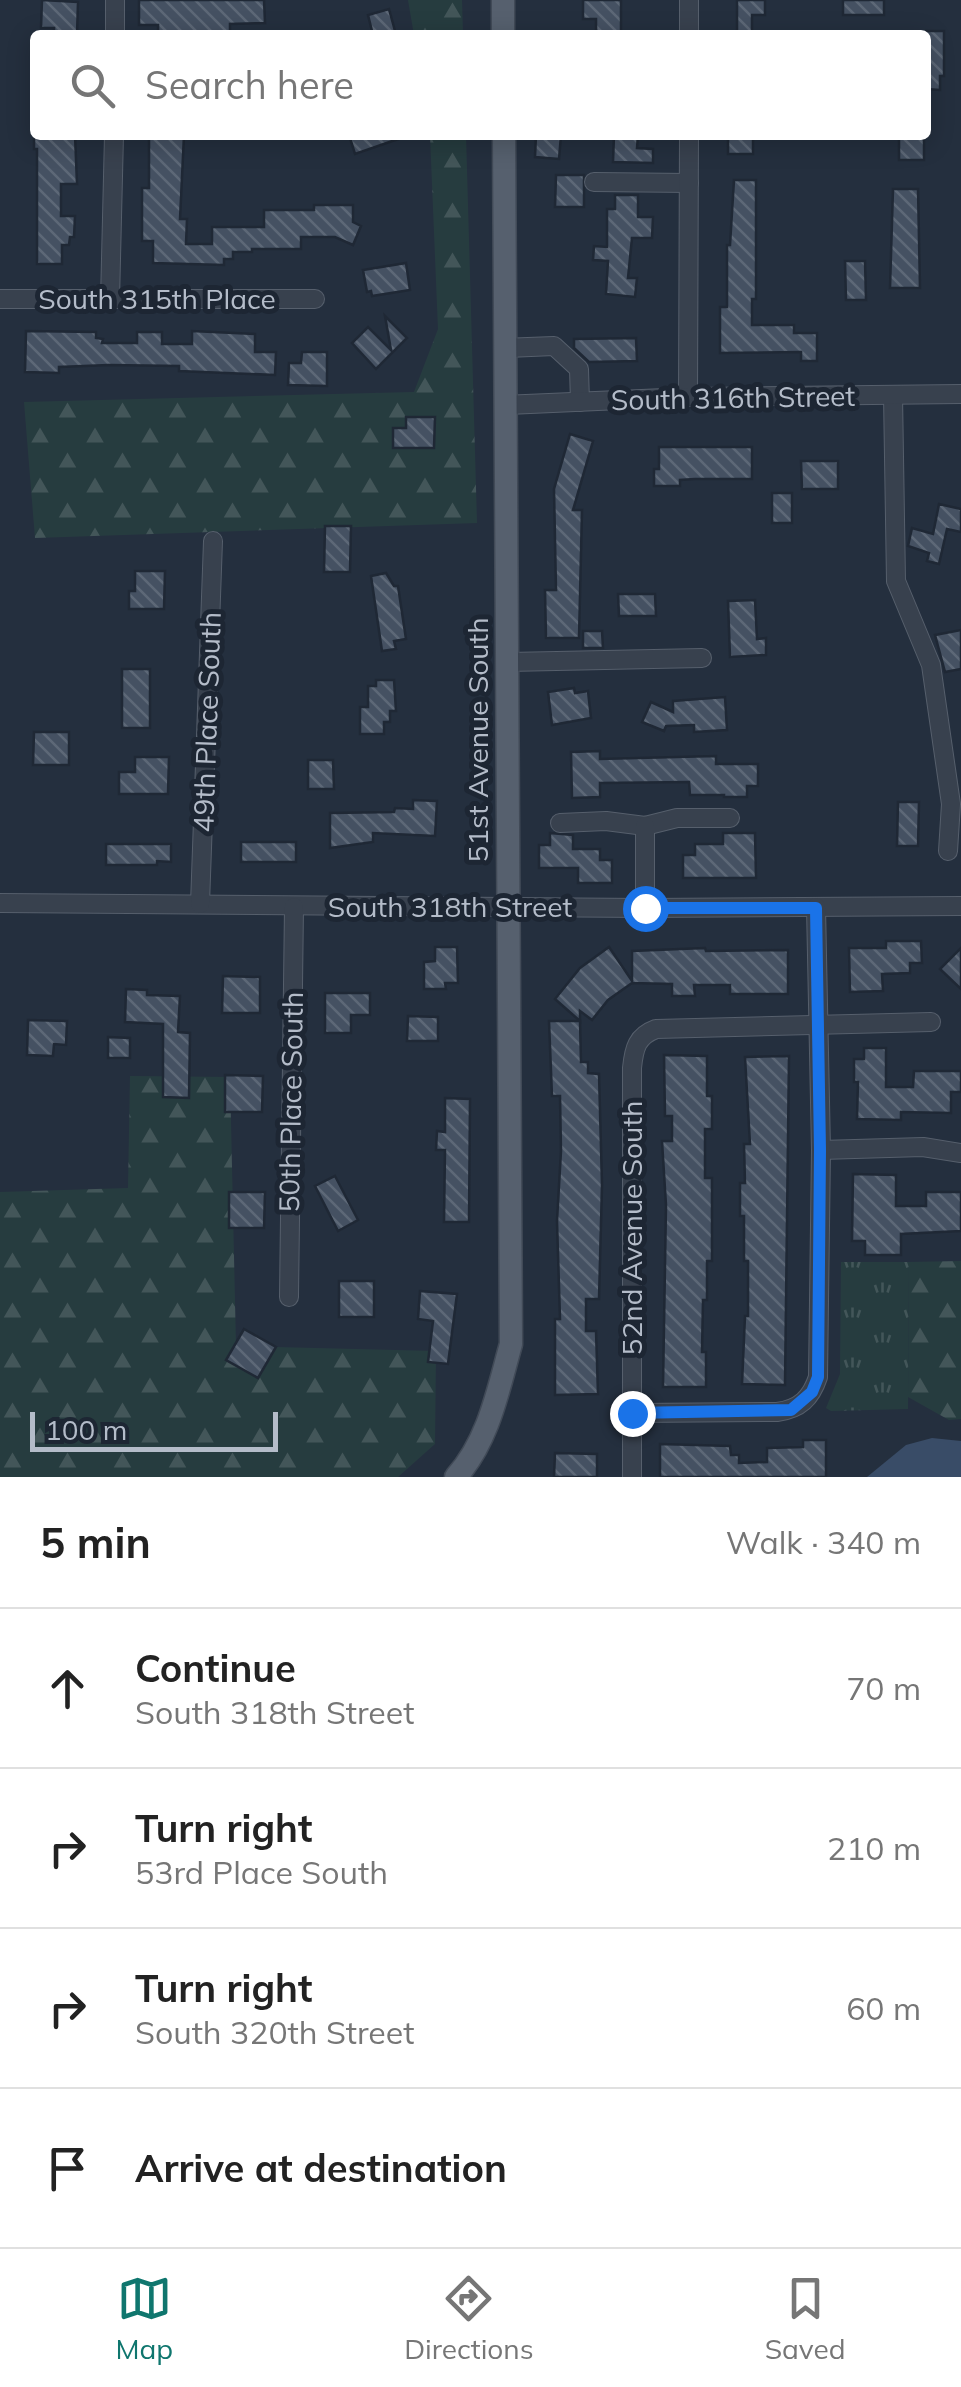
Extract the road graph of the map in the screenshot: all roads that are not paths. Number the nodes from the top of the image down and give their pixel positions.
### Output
1 (115, 0) edge
2 (503, 0) edge
3 (689, 0) edge
4 (115, 30) edge
5 (503, 30) edge
6 (690, 30) edge
7 (114, 140) edge
8 (504, 140) edge
9 (689, 140) edge
10 (594, 182) dead end
11 (689, 184) junction
12 (314, 299) dead end
13 (0, 300) edge
14 (110, 300) junction
15 (505, 348) junction
16 (961, 394) edge
17 (893, 395) junction
18 (688, 398) junction
19 (580, 402) junction
20 (506, 405) junction
21 (213, 540) dead end
22 (702, 658) dead end
23 (508, 662) junction
24 (730, 818) dead end
25 (560, 823) dead end
26 (644, 826) junction
27 (948, 851) dead end
28 (0, 903) edge
29 (200, 904) junction
30 (961, 906) edge
31 (294, 907) junction
32 (509, 908) junction
33 (645, 908) junction
34 (816, 908) junction
35 (932, 1022) dead end
36 (818, 1025) junction
37 (820, 1150) junction
38 (961, 1153) edge
39 (289, 1296) dead end
40 (632, 1413) junction
41 (456, 1477) edge
42 (632, 1477) edge

1 - 4 street
2 - 5 main road
3 - 6 street
7 - 14 street
8 - 15 main road, 51st Avenue South
9 - 11 street
10 - 11 street
11 - 18 street
12 - 14 street, South 315th Place
13 - 14 street, South 315th Place
15 - 19 street
15 - 20 main road, 51st Avenue South
16 - 17 street, South 316th Street
17 - 18 street, South 316th Street
17 - 27 street
18 - 19 street, South 316th Street
19 - 20 street, South 316th Street
20 - 23 main road, 51st Avenue South
21 - 29 street, 49th Place South
22 - 23 street
23 - 32 main road, 51st Avenue South
24 - 26 street
25 - 26 street
26 - 33 street
28 - 29 street, South 318th Street
29 - 31 street, South 318th Street
30 - 34 street, South 318th Street
31 - 32 street, South 318th Street
31 - 39 street, 50th Place South
32 - 33 street, South 318th Street
32 - 41 main road, 51st Avenue South
33 - 34 street, South 318th Street
34 - 36 street
35 - 36 street
36 - 37 street
36 - 40 street, 52nd Avenue South
37 - 38 street
37 - 40 street
40 - 42 street, 52nd Avenue South

